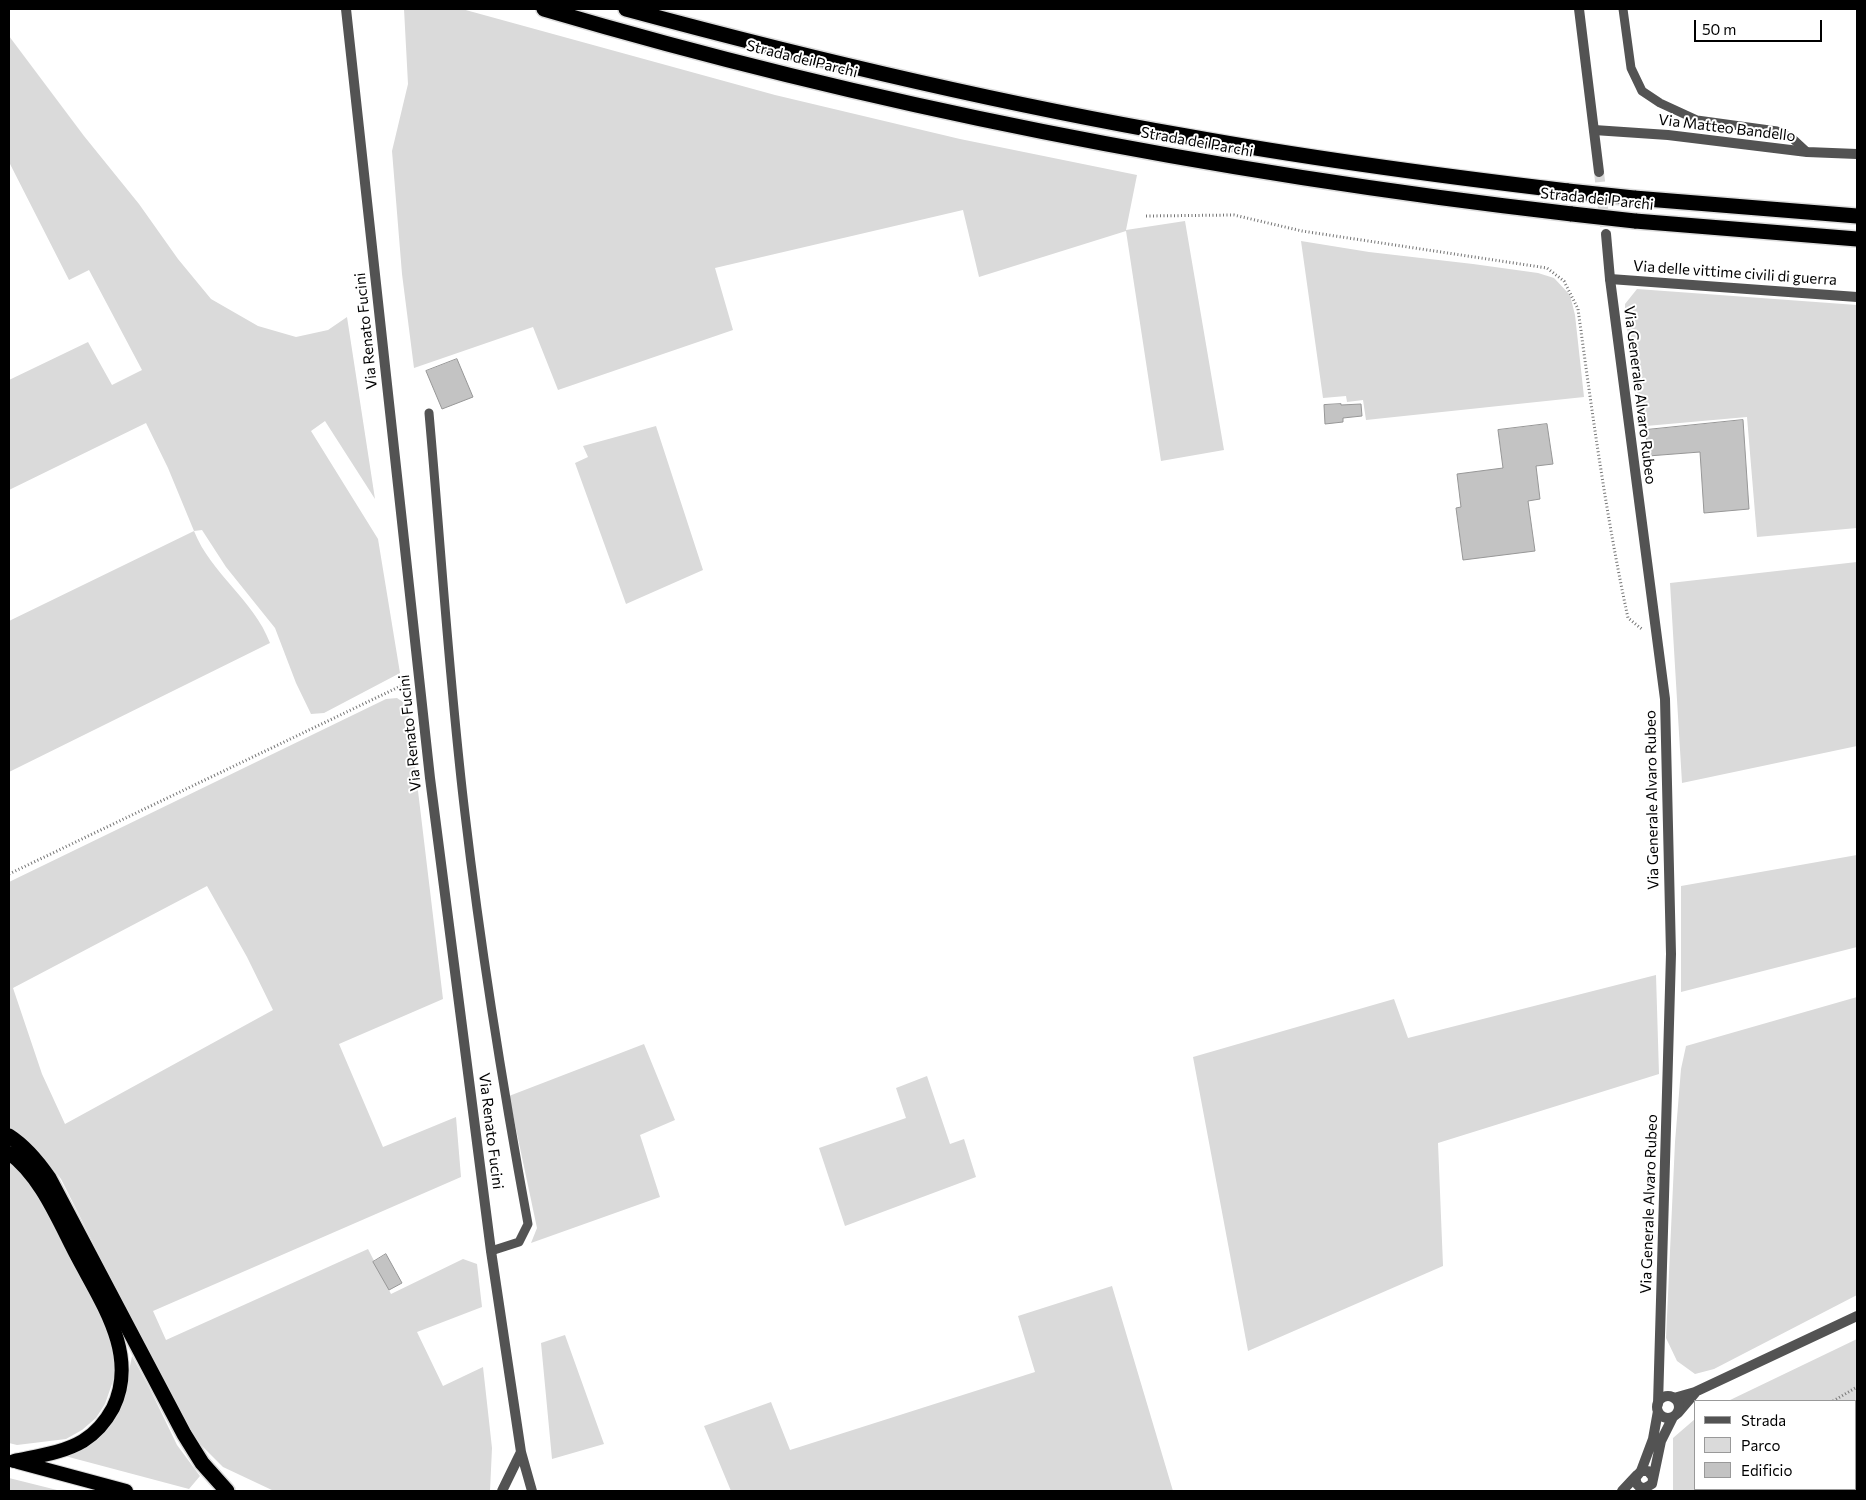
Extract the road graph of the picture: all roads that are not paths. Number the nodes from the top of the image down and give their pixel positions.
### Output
1 (346, 9) edge
2 (544, 9) edge
3 (626, 9) edge
4 (1579, 9) edge
5 (1623, 9) edge
6 (1594, 130) junction
7 (1807, 152) junction
8 (1857, 154) edge
9 (1599, 172) tunnel mouth
10 (1857, 216) edge
11 (1606, 234) tunnel mouth
12 (1857, 239) edge
13 (1610, 279) junction
14 (1857, 297) edge
15 (429, 413) dead end
16 (9, 1136) edge
17 (9, 1153) edge
18 (491, 1251) junction
19 (1857, 1316) edge
20 (1659, 1368) junction
21 (1696, 1392) junction
22 (1672, 1397) junction
23 (1658, 1408) junction
24 (1676, 1415) junction
25 (521, 1452) junction
26 (11, 1460) edge
27 (1639, 1473) junction
28 (1647, 1486) edge
29 (113, 1489) edge
30 (126, 1491) edge
31 (227, 1491) edge
32 (502, 1491) edge
33 (532, 1491) edge
34 (1622, 1491) edge
35 (1627, 1491) edge

1 - 18 street, Via Renato Fucini
2 - 12 highway, Strada dei Parchi, bridge
3 - 10 highway, Strada dei Parchi, bridge
4 - 6 street
5 - 7 lane
6 - 7 street, Via Matteo Bandello
6 - 9 street
7 - 8 street, Via Matteo Bandello
11 - 13 street, Via Generale Alvaro Rubeo
13 - 14 street, Via delle vittime civili di guerra
13 - 20 street, Via Generale Alvaro Rubeo
15 - 18 lane
16 - 31 highway
17 - 26 highway
18 - 25 street, Via Renato Fucini
19 - 21 street
20 - 22 street, Via Generale Alvaro Rubeo
20 - 23 street, Via Generale Alvaro Rubeo
21 - 22 street
21 - 24 street
22 - 23 street
22 - 24 street
23 - 24 street
23 - 27 street, Via Generale Alvaro Rubeo
24 - 28 street
25 - 32 street
25 - 33 street, Via Renato Fucini
26 - 29 highway
27 - 28 street
27 - 28 street
27 - 34 street
28 - 35 street
29 - 30 highway

